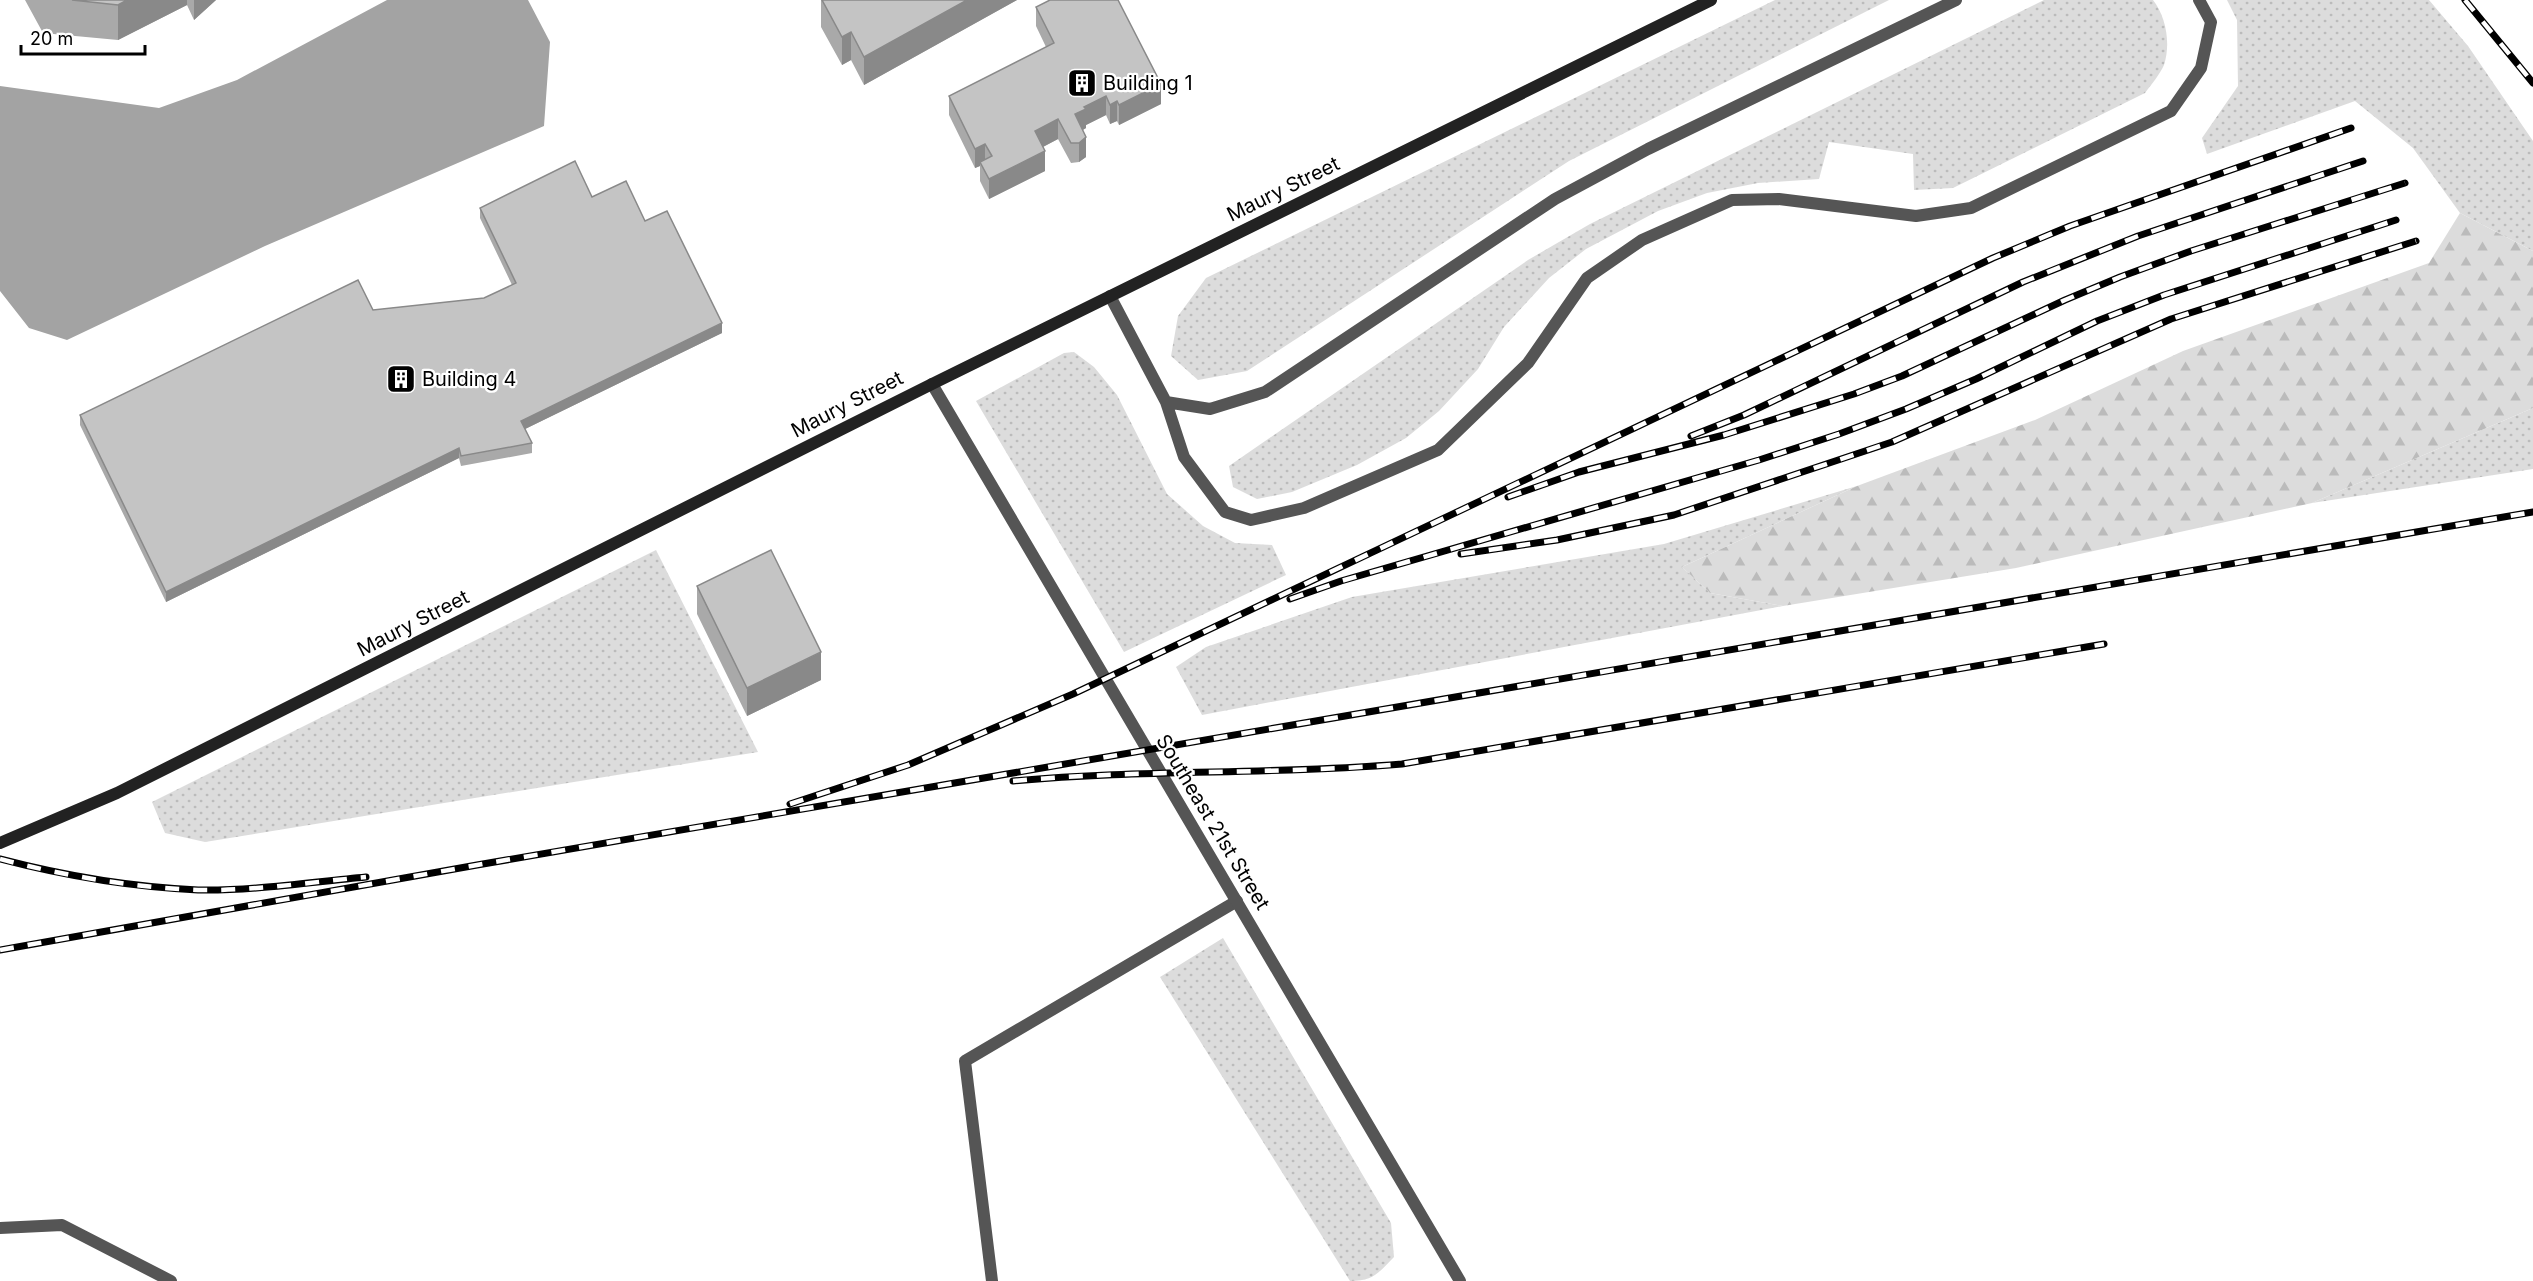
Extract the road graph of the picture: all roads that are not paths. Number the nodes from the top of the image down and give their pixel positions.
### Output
1 (1711, 0) edge
2 (1956, 0) edge
3 (2199, 0) edge
4 (1110, 296) junction
5 (932, 384) junction
6 (1166, 402) junction
7 (0, 843) edge
8 (1237, 901) junction
9 (0, 1228) edge
10 (171, 1281) edge
11 (992, 1281) edge
12 (1460, 1281) edge

1 - 4 main road, Maury Street
2 - 6 street
3 - 6 street
4 - 5 main road, Maury Street
4 - 6 street
5 - 7 main road, Maury Street
5 - 8 street, Southeast 21st Street
8 - 11 street
8 - 12 street, Southeast 21st Street
9 - 10 street

